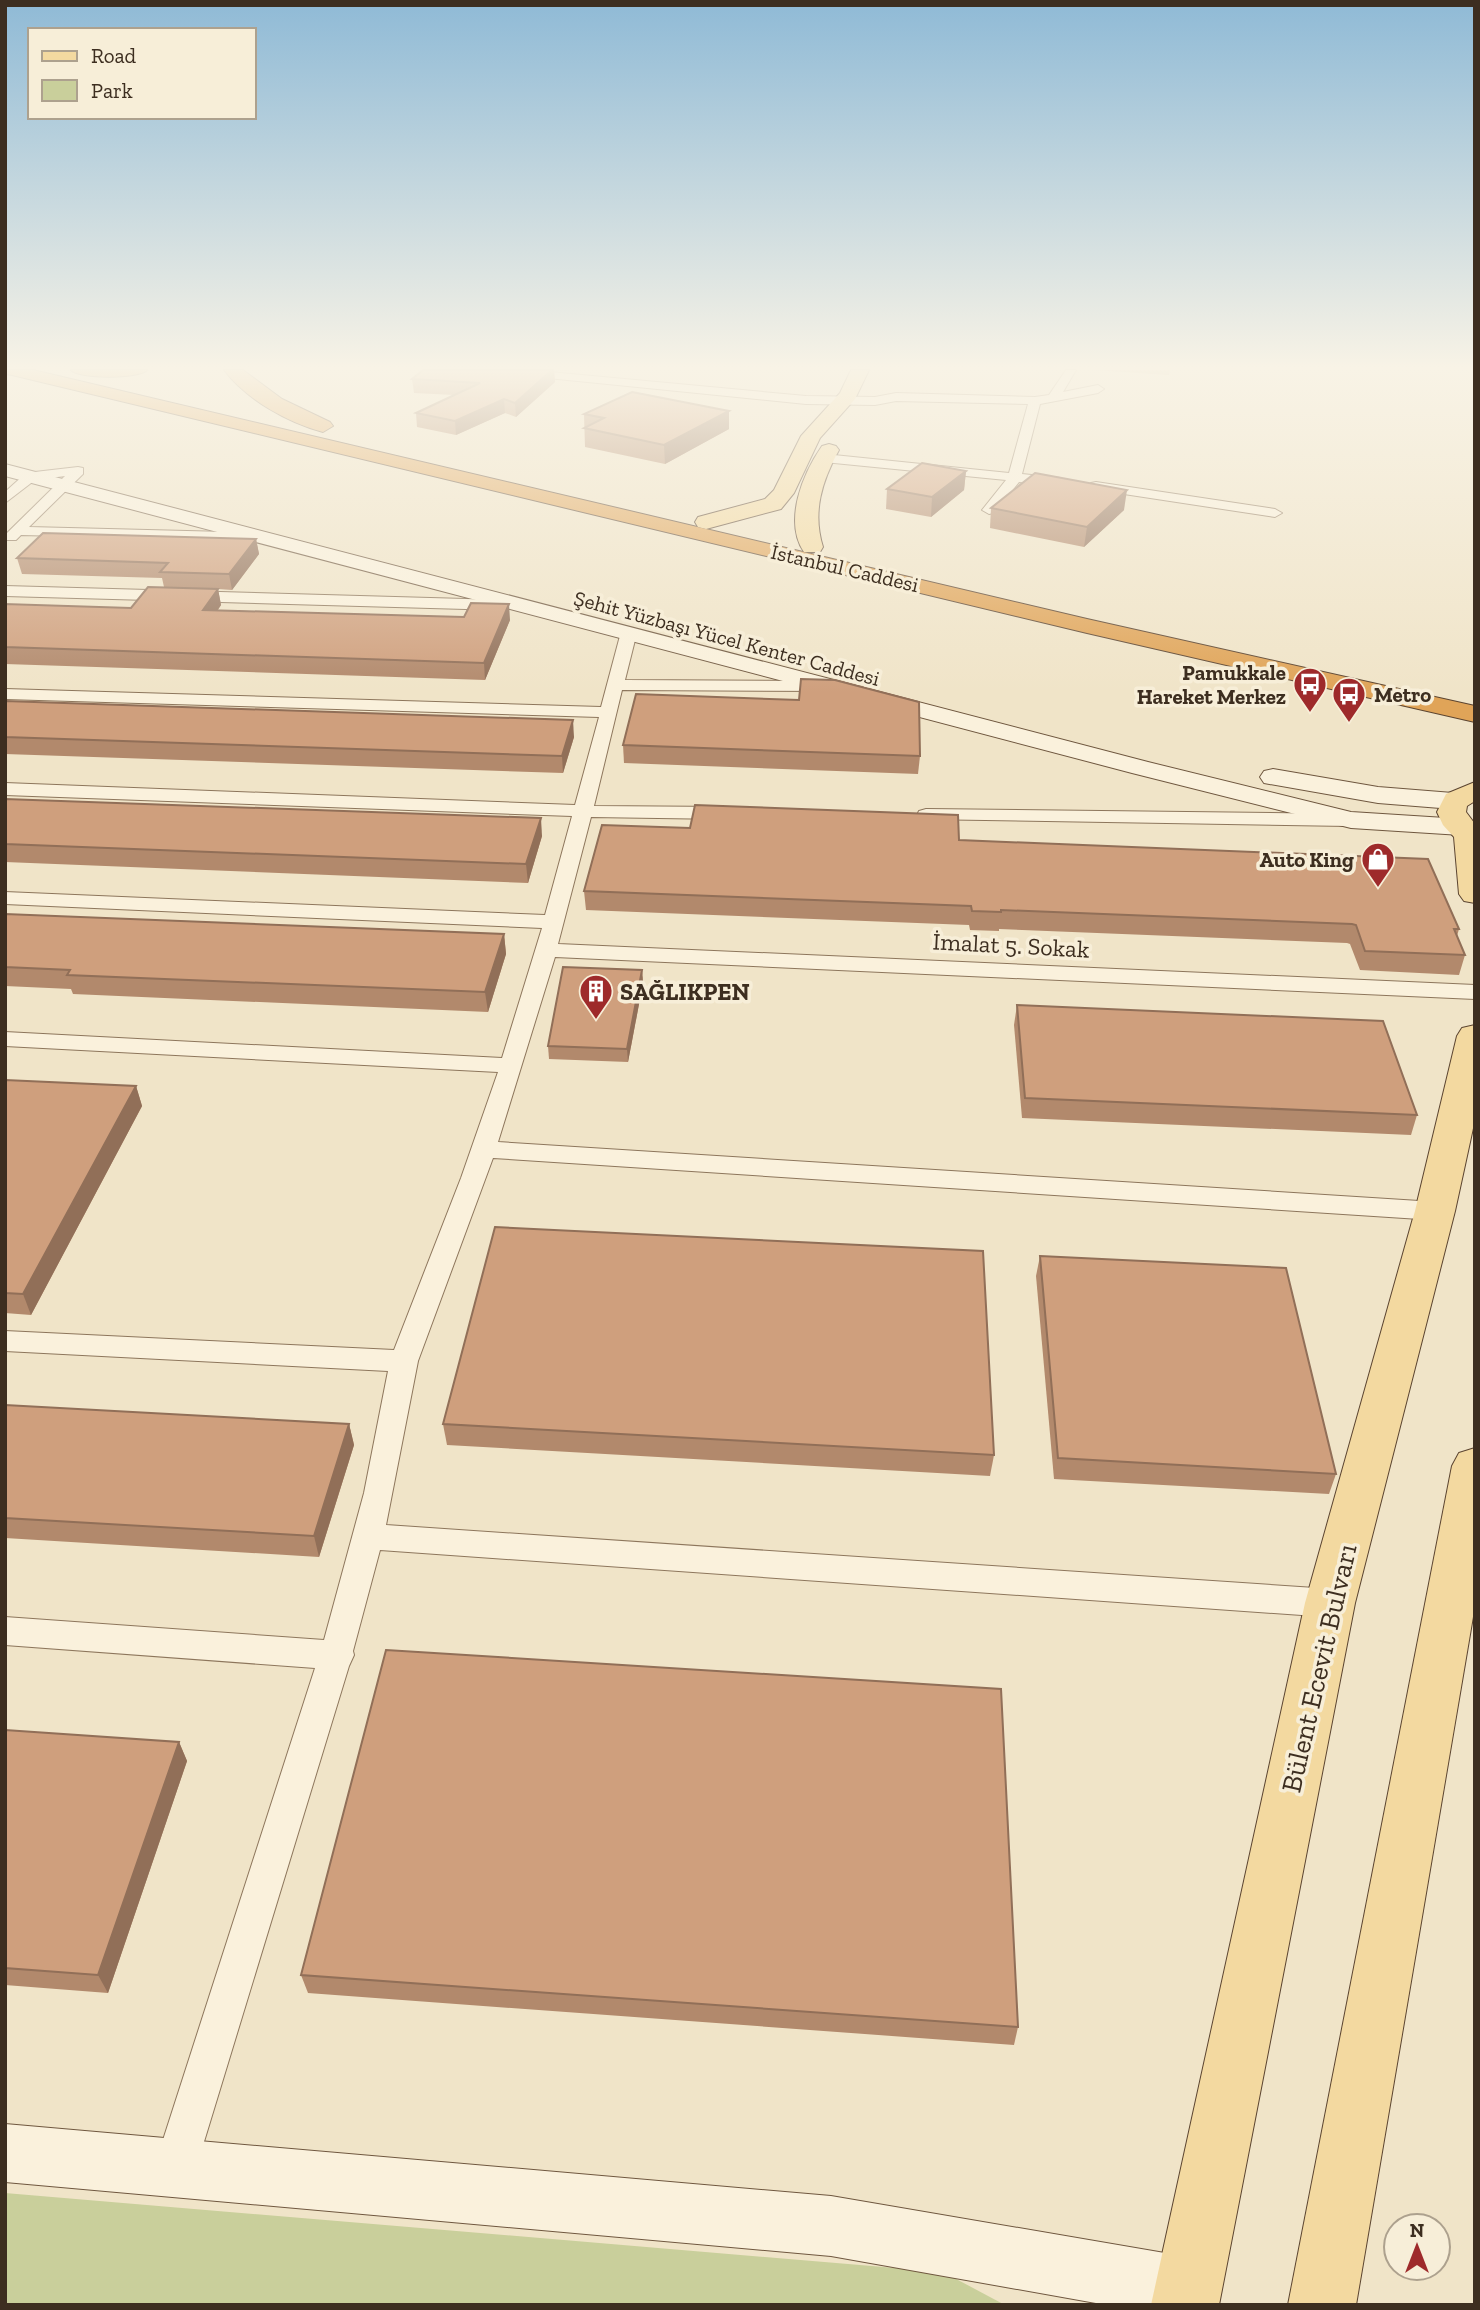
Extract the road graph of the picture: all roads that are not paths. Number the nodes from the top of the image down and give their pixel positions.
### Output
1 (9, 478) edge
2 (72, 478) junction
3 (463, 478) edge
4 (517, 478) edge
5 (790, 478) edge
6 (814, 478) edge
7 (1003, 478) edge
8 (1014, 479) junction
9 (5, 499) edge
10 (989, 510) edge
11 (1275, 513) dead end
12 (706, 522) junction
13 (17, 531) junction
14 (268, 537) junction
15 (5, 542) edge
16 (812, 547) junction
17 (5, 591) edge
18 (531, 606) junction
19 (629, 632) junction
20 (615, 685) junction
21 (834, 686) junction
22 (5, 694) edge
23 (1475, 697) edge
24 (1436, 706) junction
25 (608, 712) junction
26 (1475, 715) edge
27 (1475, 722) edge
28 (1199, 760) dead end
29 (1252, 772) dead end
30 (5, 789) edge
31 (582, 811) junction
32 (750, 813) edge
33 (904, 815) edge
34 (1466, 818) edge
35 (1351, 820) junction
36 (1475, 894) edge
37 (5, 898) edge
38 (553, 922) junction
39 (545, 950) junction
40 (1475, 992) edge
41 (1475, 1036) edge
42 (5, 1039) edge
43 (512, 1066) junction
44 (484, 1149) junction
45 (1435, 1211) junction
46 (5, 1341) edge
47 (404, 1361) junction
48 (1475, 1466) edge
49 (367, 1536) junction
50 (1330, 1602) junction
51 (5, 1631) edge
52 (338, 1655) junction
53 (5, 2153) edge
54 (175, 2168) junction
55 (1186, 2296) edge
56 (1322, 2305) edge

1 - 9 street
2 - 13 street
2 - 14 street, Şehit Yüzbaşı Yücel Kenter Caddesi
2 - 28 street, Şehit Yüzbaşı Yücel Kenter Caddesi
3 - 24 highway, İstanbul Caddesi
4 - 12 highway, İstanbul Caddesi
5 - 12 main road
6 - 16 main road
7 - 8 street
8 - 10 street
8 - 11 street
12 - 16 highway, İstanbul Caddesi
13 - 14 street
13 - 15 street
14 - 18 street, Şehit Yüzbaşı Yücel Kenter Caddesi
16 - 23 highway, İstanbul Caddesi
17 - 18 street
18 - 19 street, Şehit Yüzbaşı Yücel Kenter Caddesi
19 - 20 street
19 - 21 street, Şehit Yüzbaşı Yücel Kenter Caddesi
20 - 21 street
20 - 25 street
21 - 35 street, Şehit Yüzbaşı Yücel Kenter Caddesi
22 - 25 street
24 - 26 highway, İstanbul Caddesi
24 - 27 main road
25 - 31 street
29 - 34 street
30 - 31 street
31 - 32 street
31 - 38 street
33 - 35 street
34 - 35 street
34 - 36 main road
37 - 38 street
38 - 39 street
39 - 40 street, İmalat 5. Sokak
39 - 43 street
41 - 45 main road, Bülent Ecevit Bulvarı
42 - 43 street
43 - 44 street
44 - 45 street
44 - 47 street
45 - 50 main road, Bülent Ecevit Bulvarı
46 - 47 street
47 - 49 street
48 - 56 main road
49 - 50 street
49 - 52 street
50 - 55 main road, Bülent Ecevit Bulvarı
51 - 52 street
52 - 54 street
53 - 54 street
54 - 55 street

